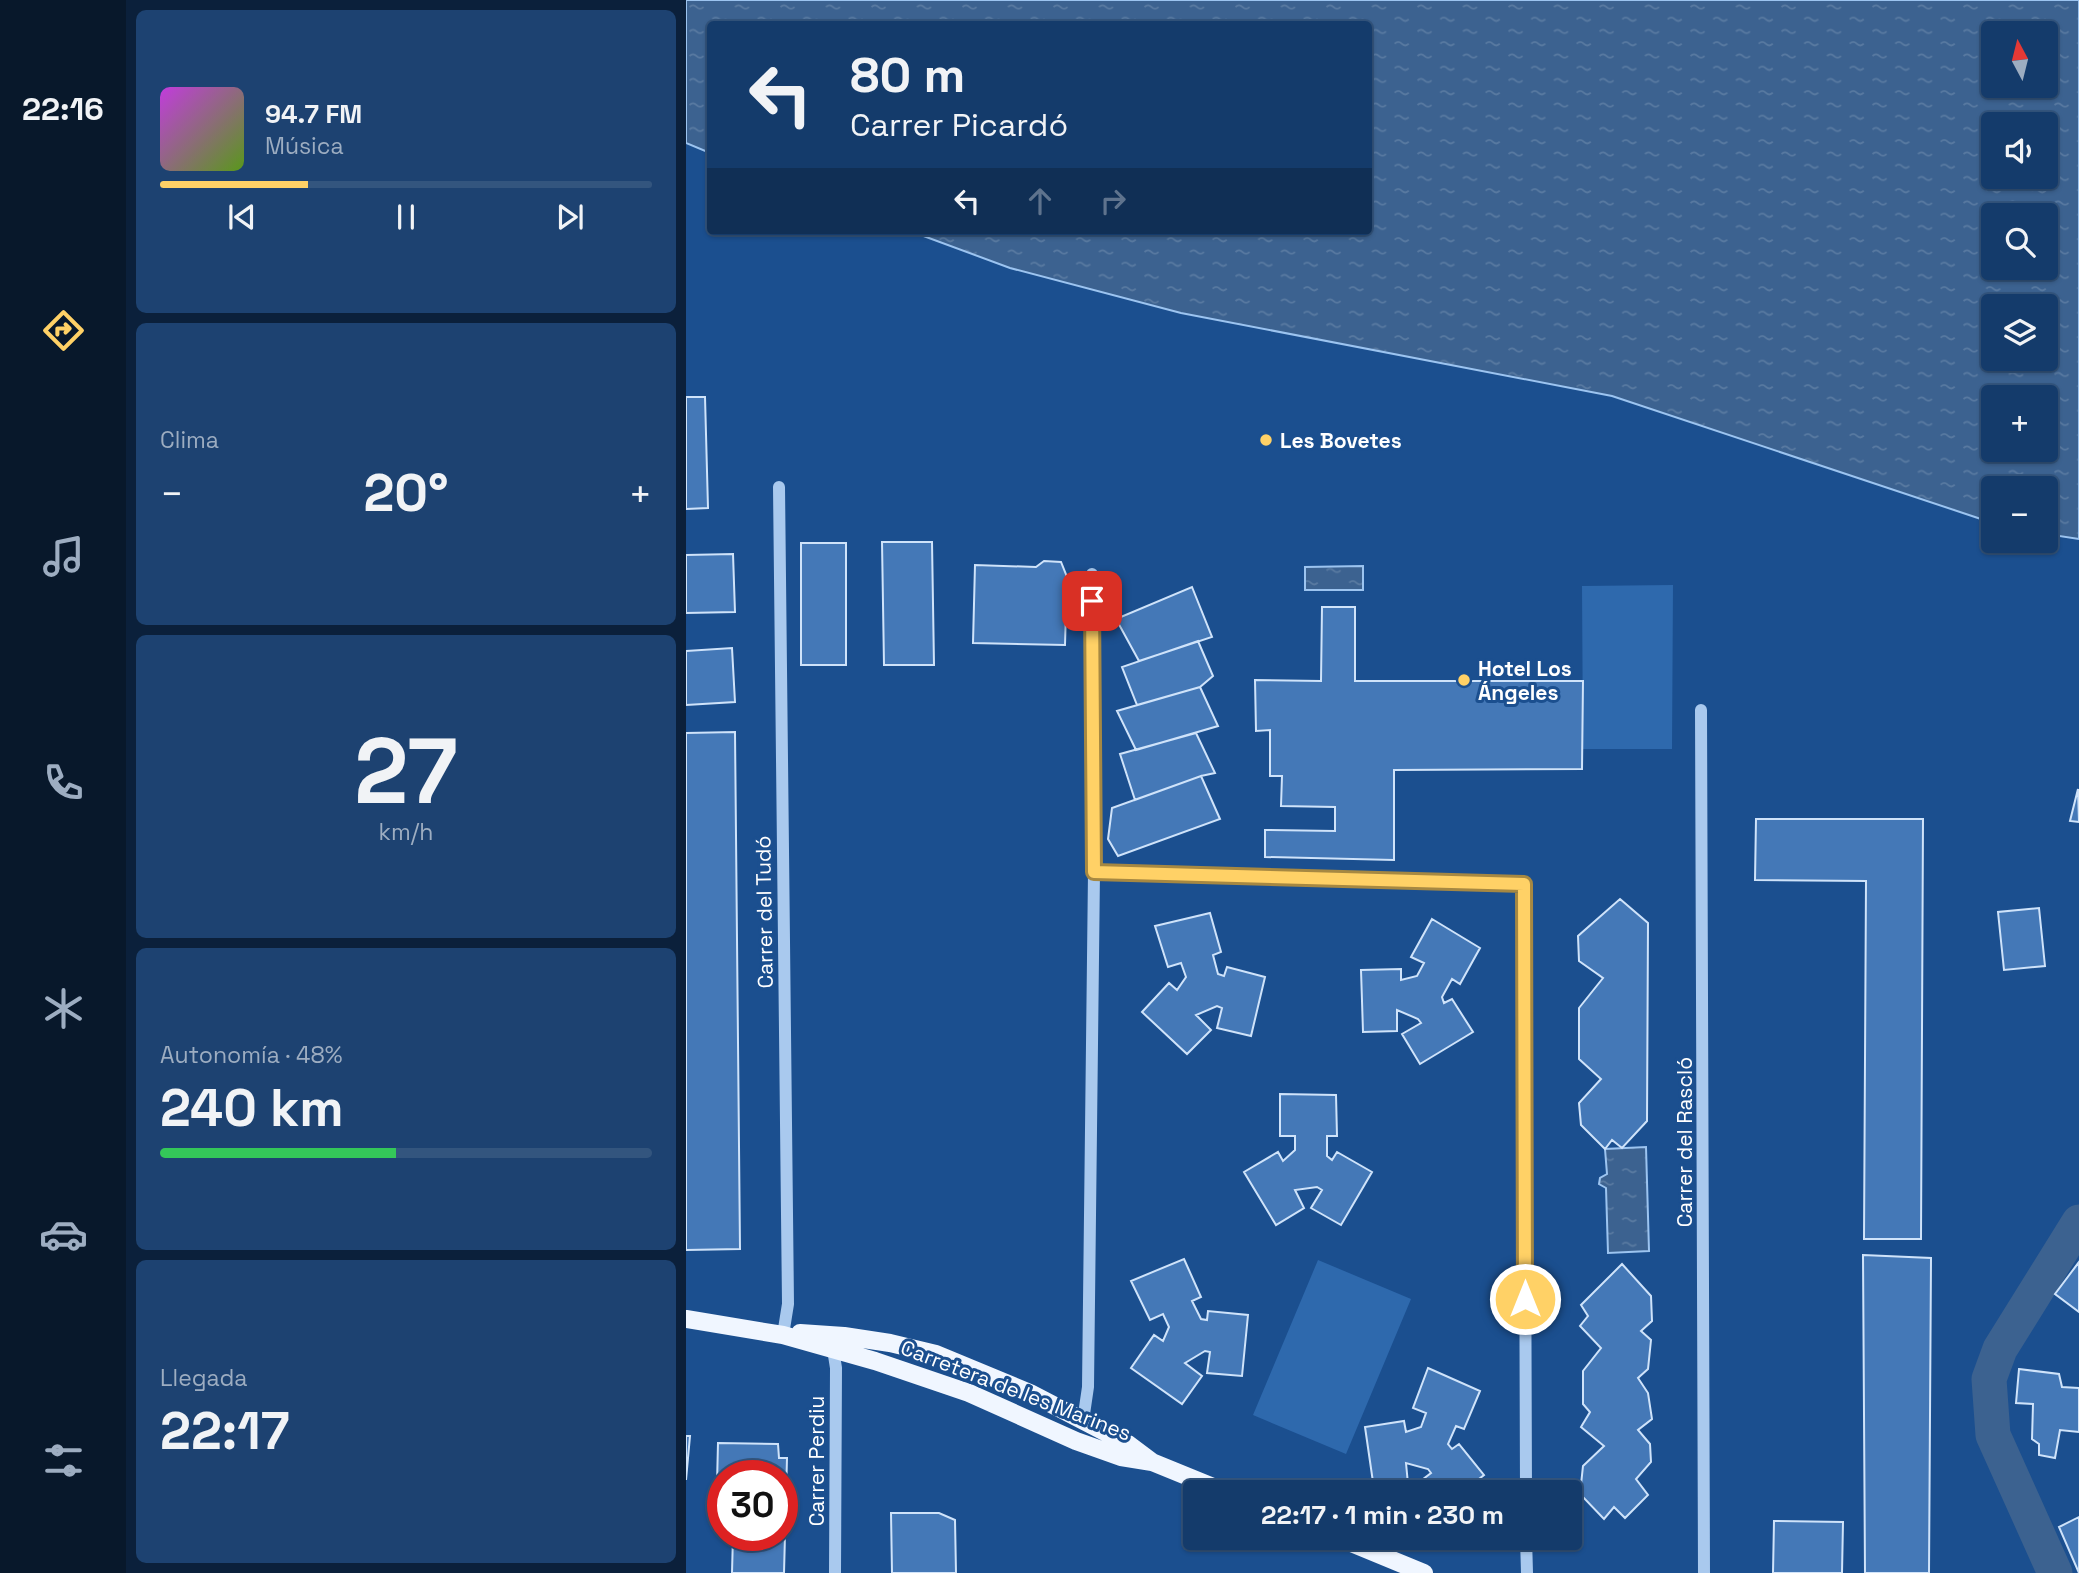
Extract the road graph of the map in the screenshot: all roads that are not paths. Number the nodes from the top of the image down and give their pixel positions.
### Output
1 (779, 487) dead end
2 (1092, 573) dead end
3 (1701, 710) dead end
4 (1094, 872) junction
5 (686, 1319) edge
6 (783, 1335) junction
7 (833, 1349) junction
8 (1083, 1421) junction
9 (1152, 1462) junction
10 (1196, 1480) edge
11 (1526, 1480) edge
12 (1368, 1550) edge
13 (1527, 1550) edge
14 (835, 1573) edge
15 (1424, 1573) edge
16 (1527, 1573) edge
17 (1704, 1573) edge

1 - 6 street, Carrer del Tudó
2 - 4 street
3 - 17 street, Carrer del Rascló
4 - 8 street
4 - 11 street
5 - 6 main road, Carretera de les Marines
6 - 7 main road, Carretera de les Marines
6 - 8 main road, Carretera de les Marines
7 - 9 main road, Carretera de les Marines
7 - 14 street, Carrer Perdiu
8 - 9 main road, Carretera de les Marines
9 - 10 main road, Carretera de les Marines
12 - 15 main road
13 - 16 street

